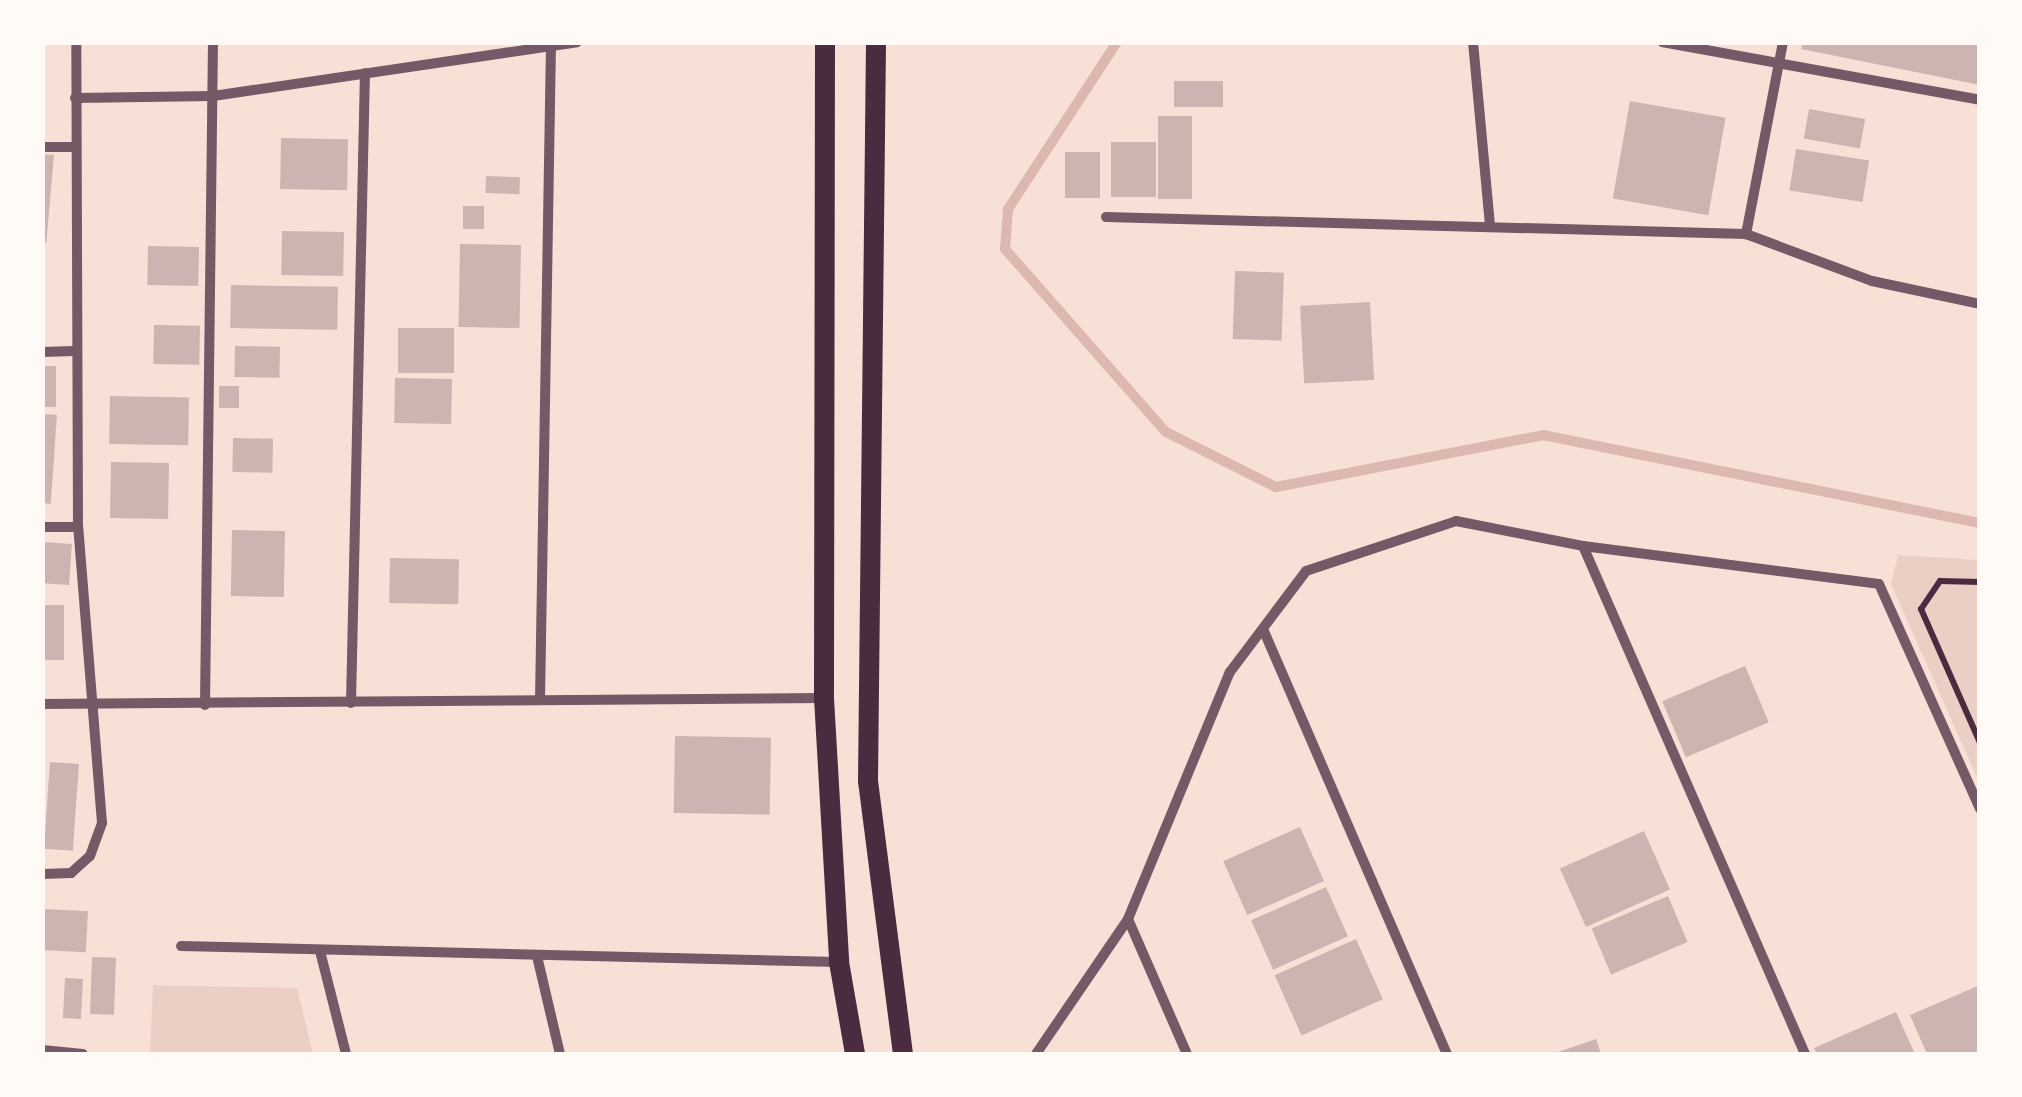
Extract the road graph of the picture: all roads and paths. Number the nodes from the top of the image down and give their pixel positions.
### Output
1 (76, 42) edge
2 (212, 42) edge
3 (577, 42) edge
4 (825, 42) edge
5 (876, 42) edge
6 (1472, 42) edge
7 (1662, 42) edge
8 (1783, 42) edge
9 (551, 45) edge
10 (1782, 61) junction
11 (365, 73) junction
12 (213, 96) junction
13 (75, 98) junction
14 (1980, 100) edge
15 (42, 147) edge
16 (73, 148) junction
17 (1106, 216) dead end
18 (1490, 227) junction
19 (1746, 234) junction
20 (1980, 304) edge
21 (74, 351) junction
22 (42, 352) edge
23 (42, 527) edge
24 (78, 527) junction
25 (1583, 546) junction
26 (1980, 582) edge
27 (1263, 628) junction
28 (824, 698) junction
29 (540, 700) junction
30 (351, 703) junction
31 (42, 704) edge
32 (94, 705) junction
33 (205, 705) junction
34 (1980, 743) edge
35 (1980, 809) edge
36 (42, 874) edge
37 (1128, 919) junction
38 (181, 946) dead end
39 (320, 951) junction
40 (537, 956) junction
41 (840, 962) junction
42 (42, 1050) edge
43 (83, 1054) edge
44 (346, 1054) edge
45 (560, 1054) edge
46 (855, 1054) edge
47 (904, 1054) edge
48 (1036, 1054) edge
49 (1187, 1054) edge
50 (1447, 1054) edge
51 (1804, 1054) edge

1 - 13 street
2 - 12 street
3 - 9 street
4 - 28 main road
5 - 47 main road
6 - 18 street
7 - 10 street
8 - 10 street
9 - 11 street
9 - 29 street
10 - 14 street
10 - 19 street
11 - 12 street
11 - 30 street
12 - 13 street
12 - 33 street
13 - 16 street
15 - 16 street
16 - 21 street
17 - 18 street
18 - 19 street
19 - 20 street
21 - 22 street
21 - 24 street
23 - 24 street
24 - 32 street
25 - 27 street
25 - 35 street
25 - 51 street
26 - 34 path
27 - 37 street
27 - 50 street
28 - 29 street
28 - 41 main road
29 - 30 street
30 - 33 street
31 - 32 street
32 - 33 street
32 - 36 street
37 - 48 street
37 - 49 street
38 - 39 street
39 - 40 street
39 - 44 street
40 - 41 street
40 - 45 street
41 - 46 main road
42 - 43 street

